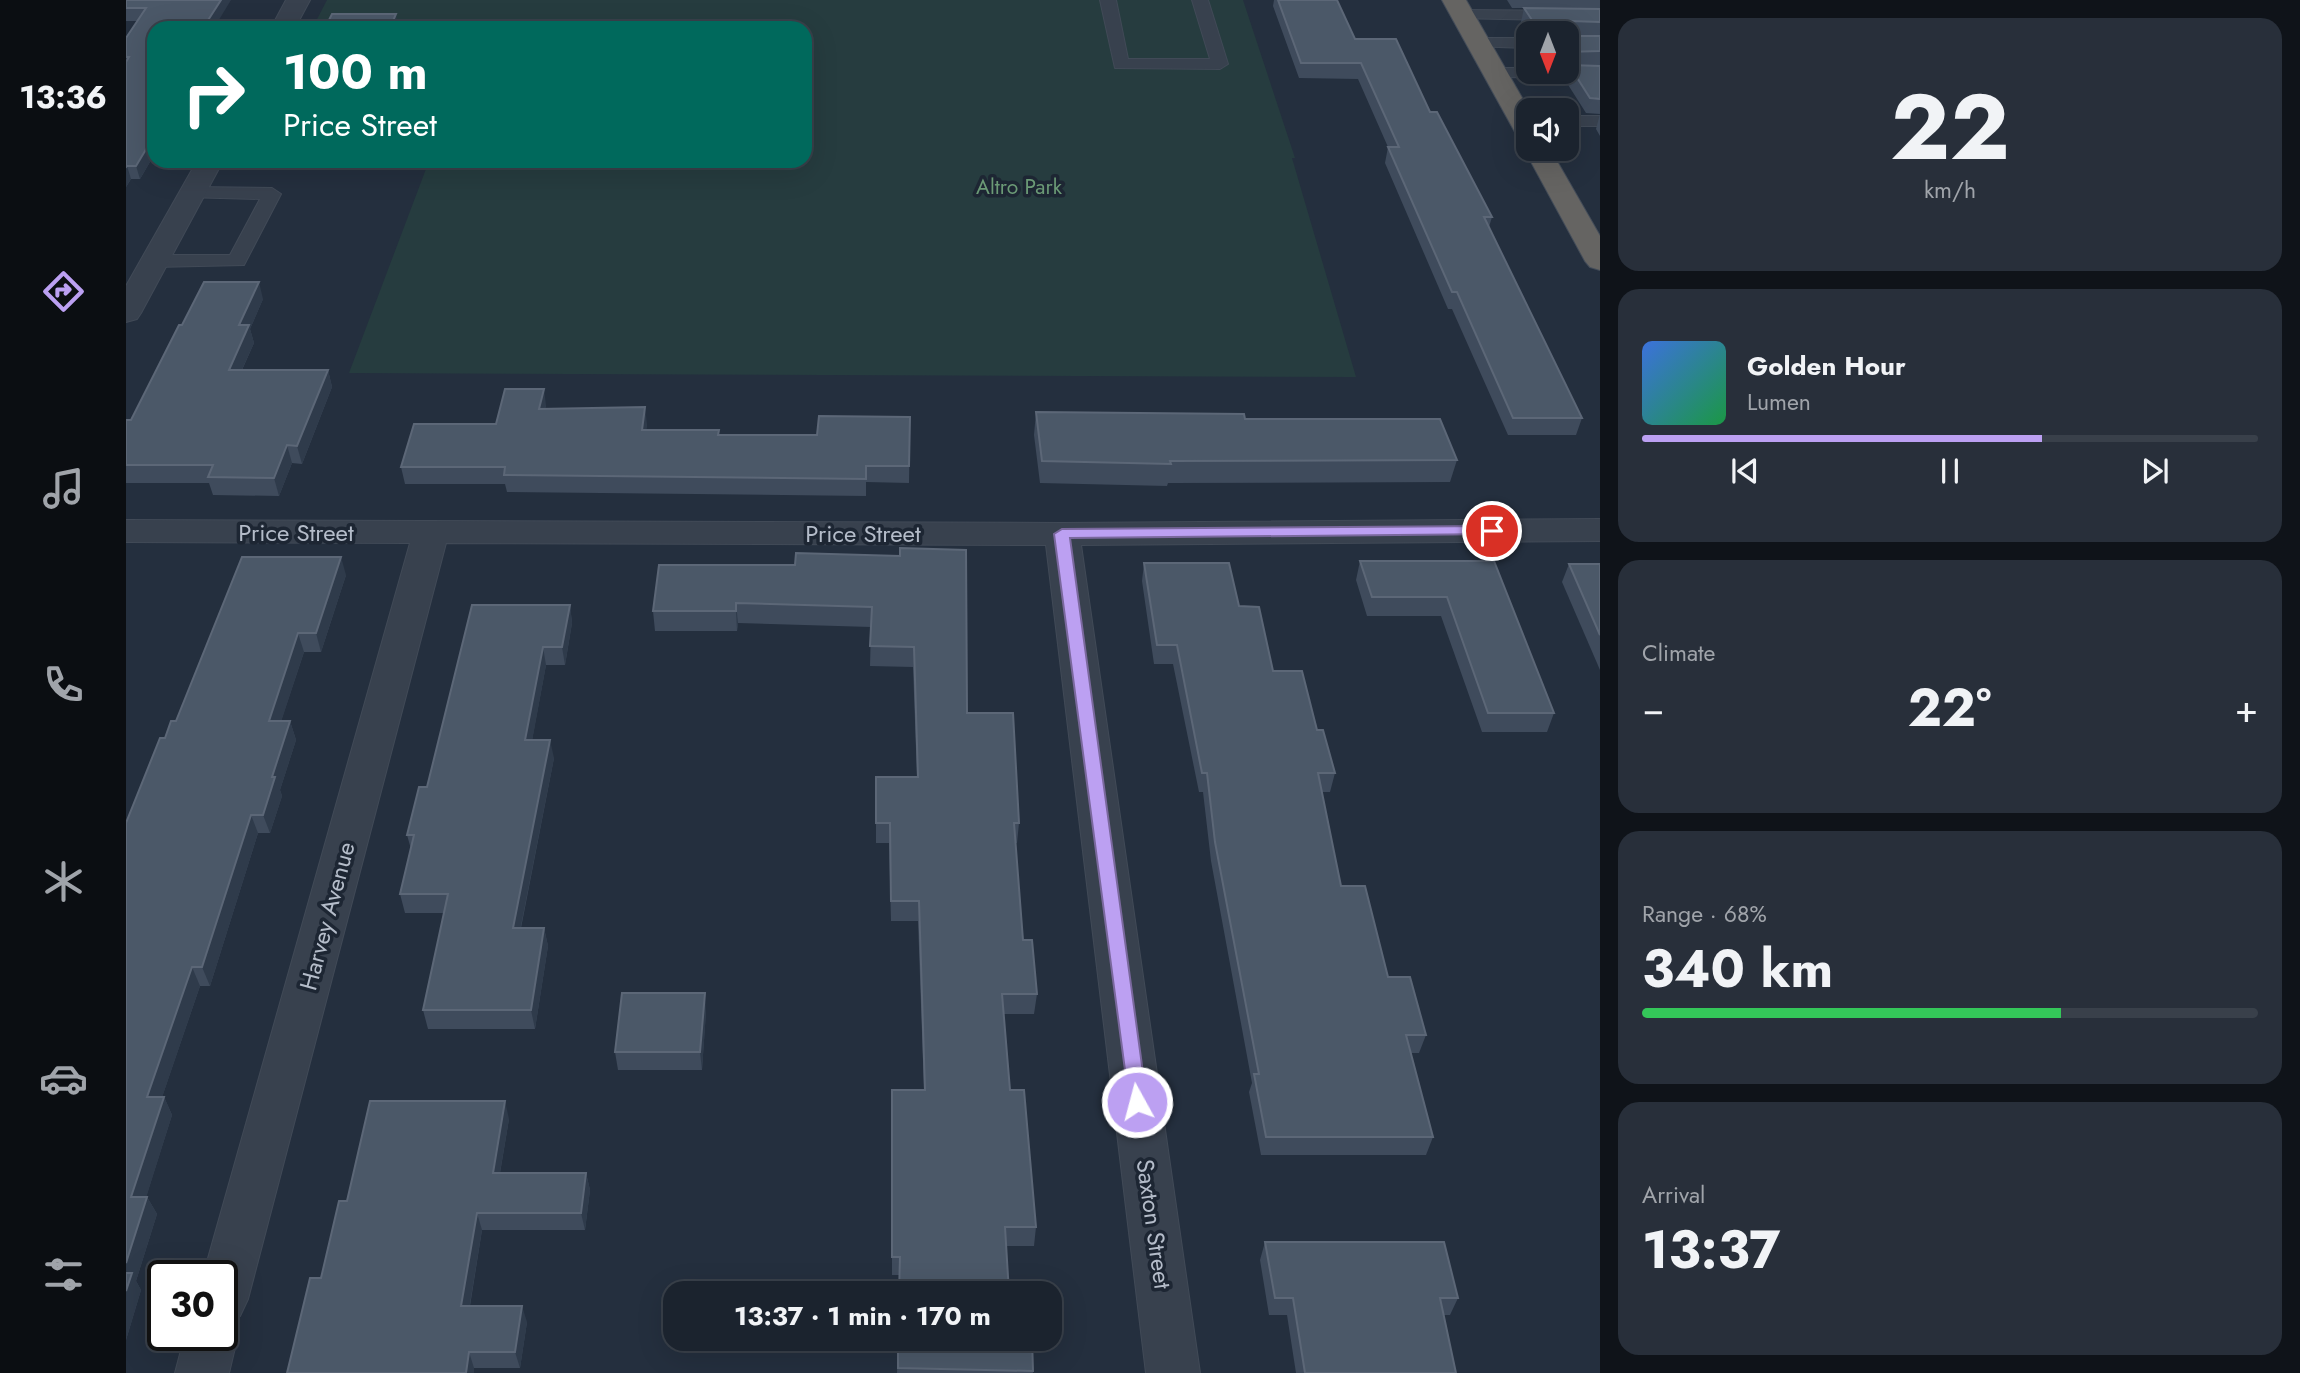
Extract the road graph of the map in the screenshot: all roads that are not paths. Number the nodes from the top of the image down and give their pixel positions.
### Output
1 (298, 0) edge
2 (1108, 0) edge
3 (1200, 0) edge
4 (1588, 0) edge
5 (1458, 7) edge
6 (1600, 15) edge
7 (287, 21) edge
8 (1477, 43) junction
9 (1516, 43) edge
10 (1494, 73) junction
11 (1600, 73) edge
12 (1516, 109) edge
13 (1579, 121) edge
14 (1600, 121) edge
15 (1544, 161) edge
16 (206, 168) edge
17 (192, 194) junction
18 (1599, 257) edge
19 (154, 261) junction
20 (126, 313) edge
21 (1600, 530) edge
22 (126, 531) edge
23 (431, 532) junction
24 (1062, 534) junction
25 (233, 1260) edge
26 (208, 1351) edge
27 (202, 1373) edge
28 (1173, 1373) edge

1 - 7 street
2 - 3 lane
4 - 6 lane
5 - 6 lane
5 - 8 highway
8 - 9 lane
8 - 10 highway
10 - 11 lane
10 - 12 highway
13 - 14 lane
15 - 18 highway
16 - 17 street
17 - 19 street
17 - 19 lane
19 - 20 street
21 - 24 street, Price Street
22 - 23 street, Price Street
23 - 24 street, Price Street
23 - 25 street, Harvey Avenue
24 - 28 street, Saxton Street
26 - 27 street

